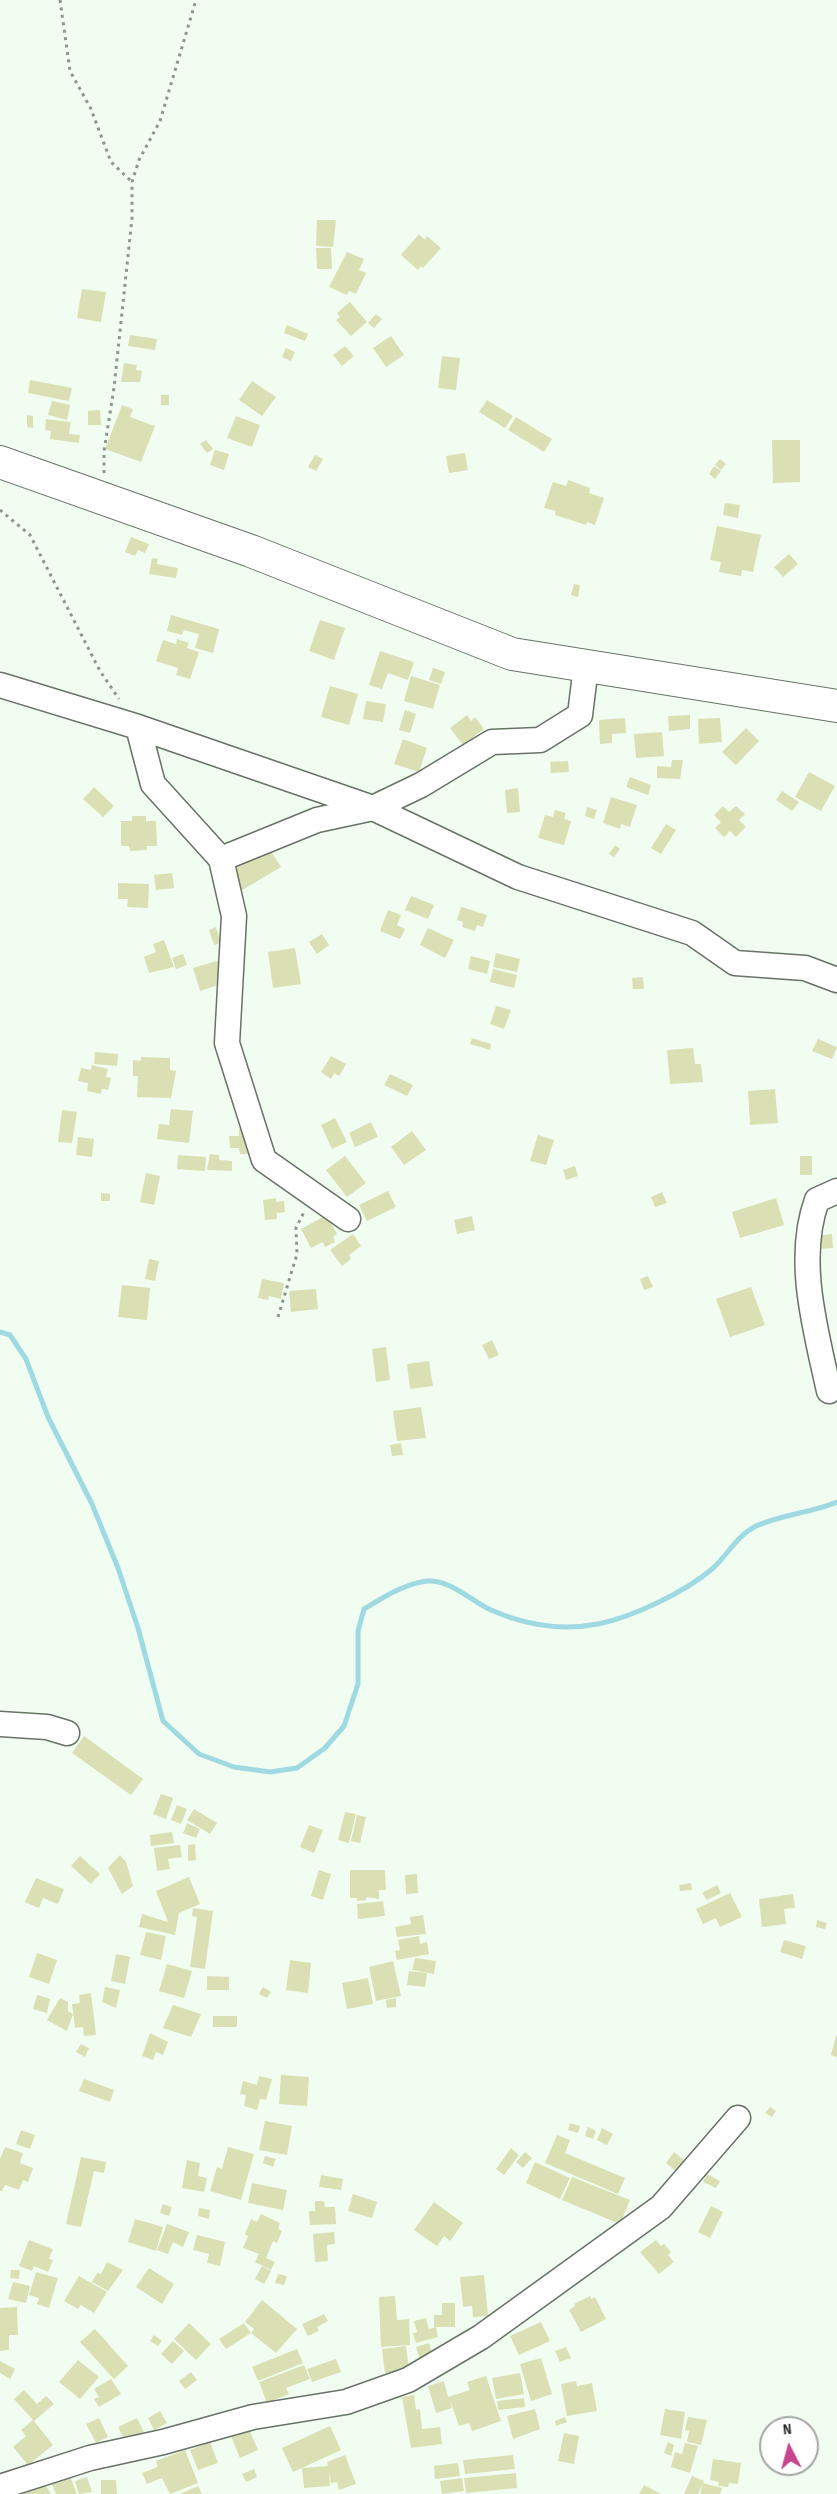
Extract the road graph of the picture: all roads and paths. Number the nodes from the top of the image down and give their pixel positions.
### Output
1 (60, 0) edge
2 (196, 0) edge
3 (132, 182) junction
4 (0, 462) edge
5 (105, 499) junction
6 (0, 510) edge
7 (586, 666) junction
8 (0, 685) edge
9 (837, 706) edge
10 (138, 728) junction
11 (373, 808) junction
12 (221, 859) junction
13 (837, 980) edge
14 (837, 1191) edge
15 (312, 1196) junction
16 (348, 1220) dead end
17 (278, 1317) dead end
18 (829, 1391) dead end
19 (0, 1724) edge
20 (67, 1733) dead end
21 (738, 2118) dead end
22 (0, 2487) edge

1 - 3 path
2 - 3 path
3 - 5 path
4 - 5 main road
5 - 7 main road
6 - 10 path
7 - 9 main road
7 - 11 street
8 - 10 street
10 - 11 street
10 - 12 street
11 - 12 street
11 - 13 street
12 - 15 street
14 - 18 street
15 - 16 street
15 - 17 path
19 - 20 street
21 - 22 street

